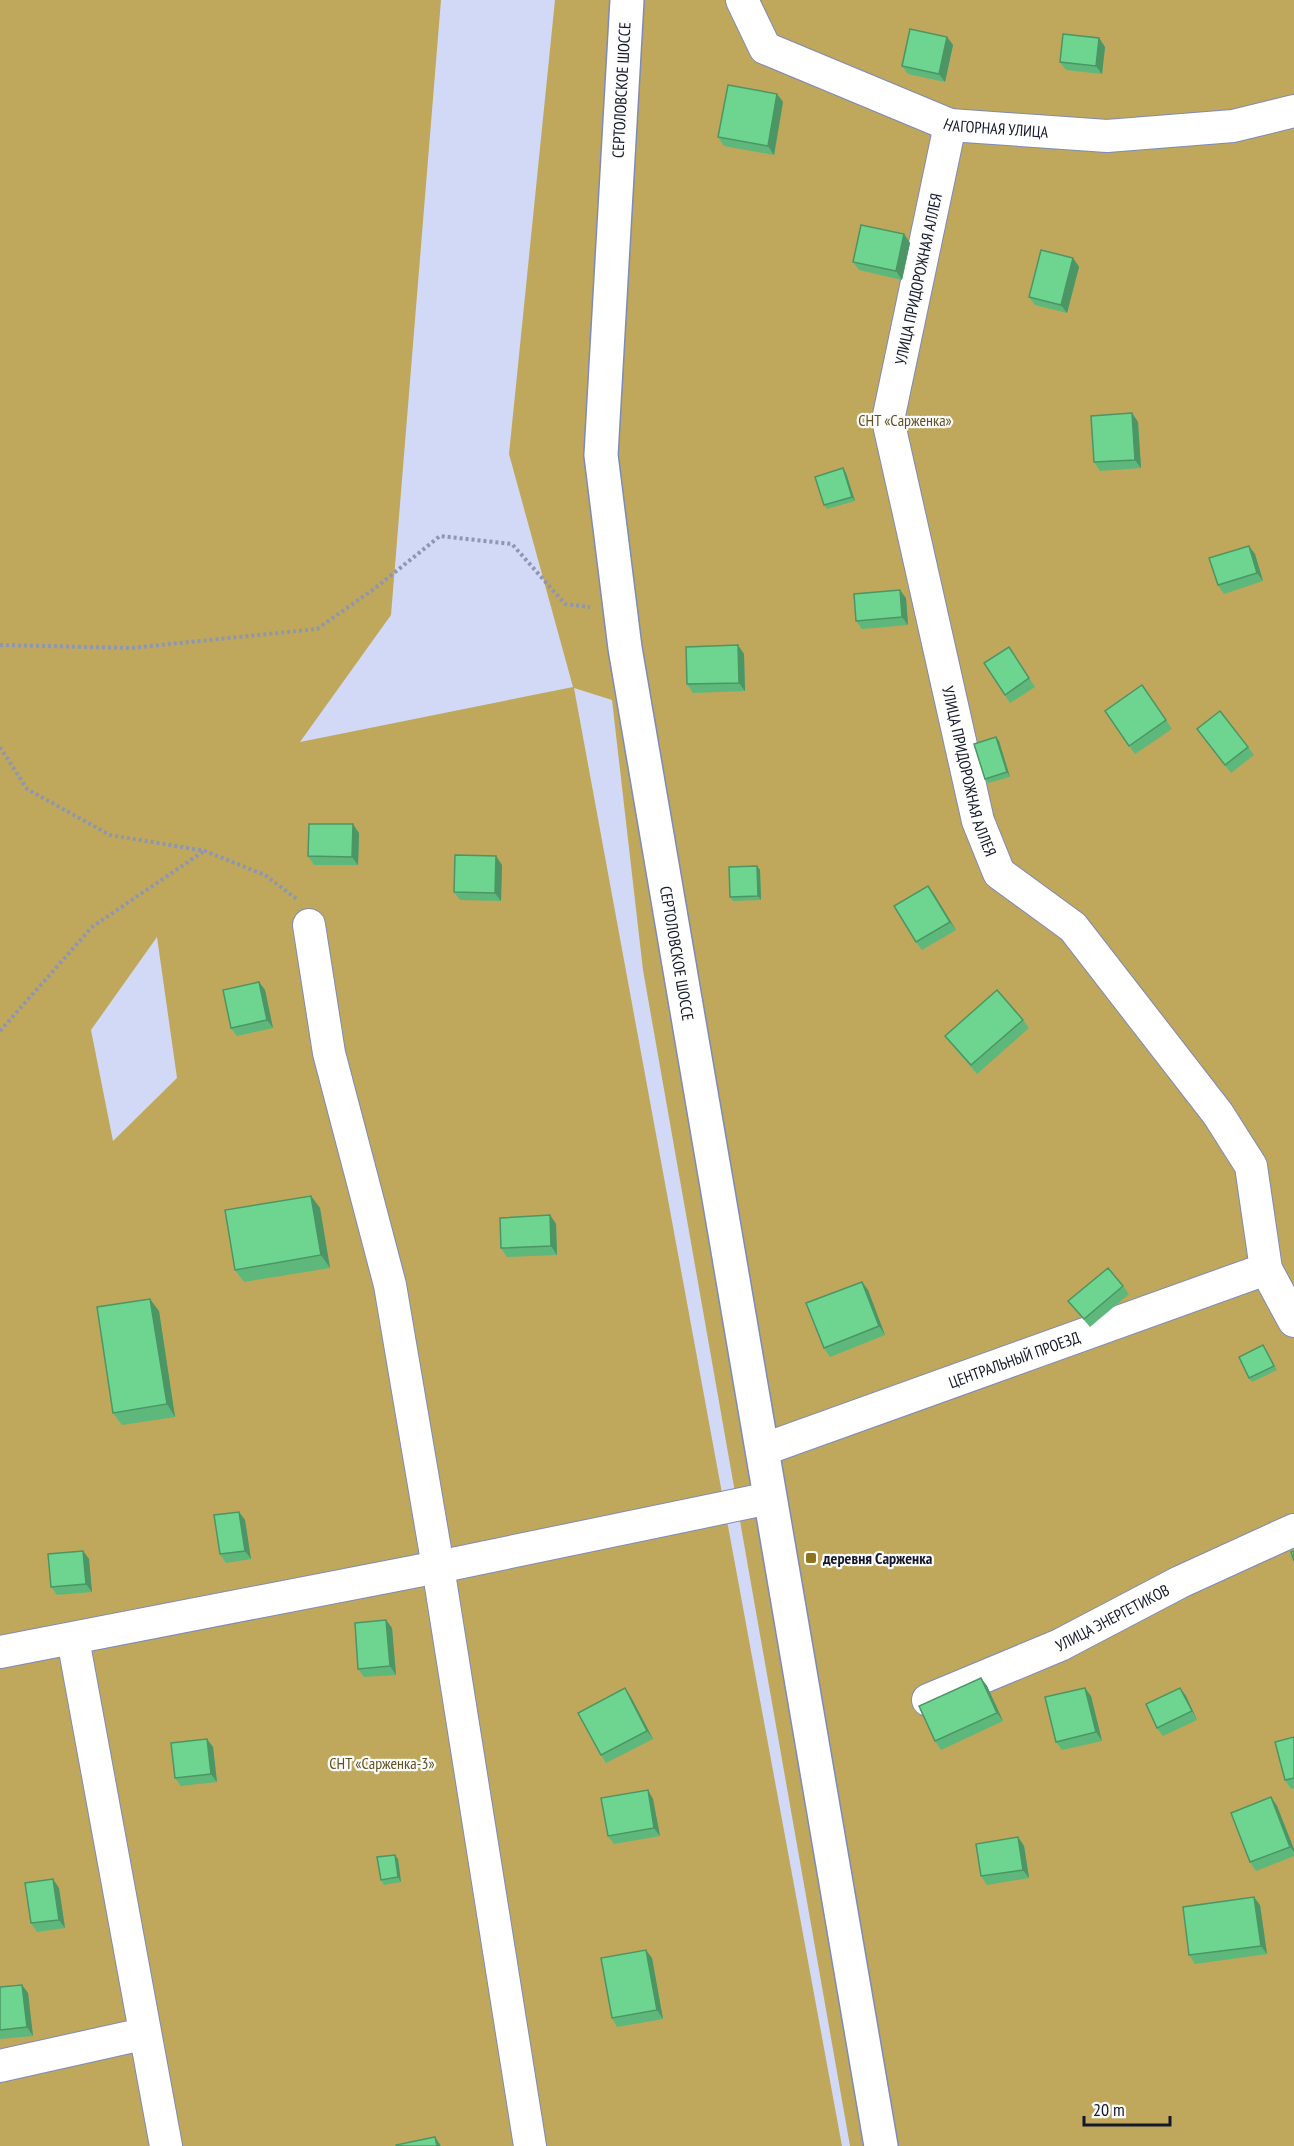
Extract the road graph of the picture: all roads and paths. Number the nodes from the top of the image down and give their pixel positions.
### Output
1 (627, 0) edge
2 (742, 0) edge
3 (1294, 111) edge
4 (950, 125) junction
5 (620, 611) junction
6 (0, 645) edge
7 (0, 747) edge
8 (205, 851) junction
9 (309, 925) joint
10 (0, 1031) edge
11 (1266, 1269) junction
12 (1294, 1321) edge
13 (762, 1450) junction
14 (770, 1498) junction
15 (1294, 1530) edge
16 (438, 1567) junction
17 (73, 1639) junction
18 (0, 1652) edge
19 (928, 1700) edge
20 (143, 2034) junction
21 (0, 2066) edge
22 (165, 2146) edge
23 (530, 2146) edge
24 (881, 2146) edge

1 - 5 main road, СЕРТОЛОВСКОЕ ШОССЕ
2 - 4 street, НАГОРНАЯ УЛИЦА
3 - 4 street, НАГОРНАЯ УЛИЦА
4 - 11 street, УЛИЦА ПРИДОРОЖНАЯ АЛЛЕЯ
5 - 6 path
5 - 13 main road, СЕРТОЛОВСКОЕ ШОССЕ
7 - 8 path
8 - 9 path
8 - 10 path
9 - 16 street
11 - 12 street, УЛИЦА ПРИДОРОЖНАЯ АЛЛЕЯ
11 - 13 street, ЦЕНТРАЛЬНЫЙ ПРОЕЗД
13 - 14 main road, СЕРТОЛОВСКОЕ ШОССЕ
14 - 16 street
14 - 24 main road, СЕРТОЛОВСКОЕ ШОССЕ
15 - 19 street, УЛИЦА ЭНЕРГЕТИКОВ
16 - 17 street
16 - 23 street
17 - 18 street
17 - 20 street
20 - 21 street
20 - 22 street

